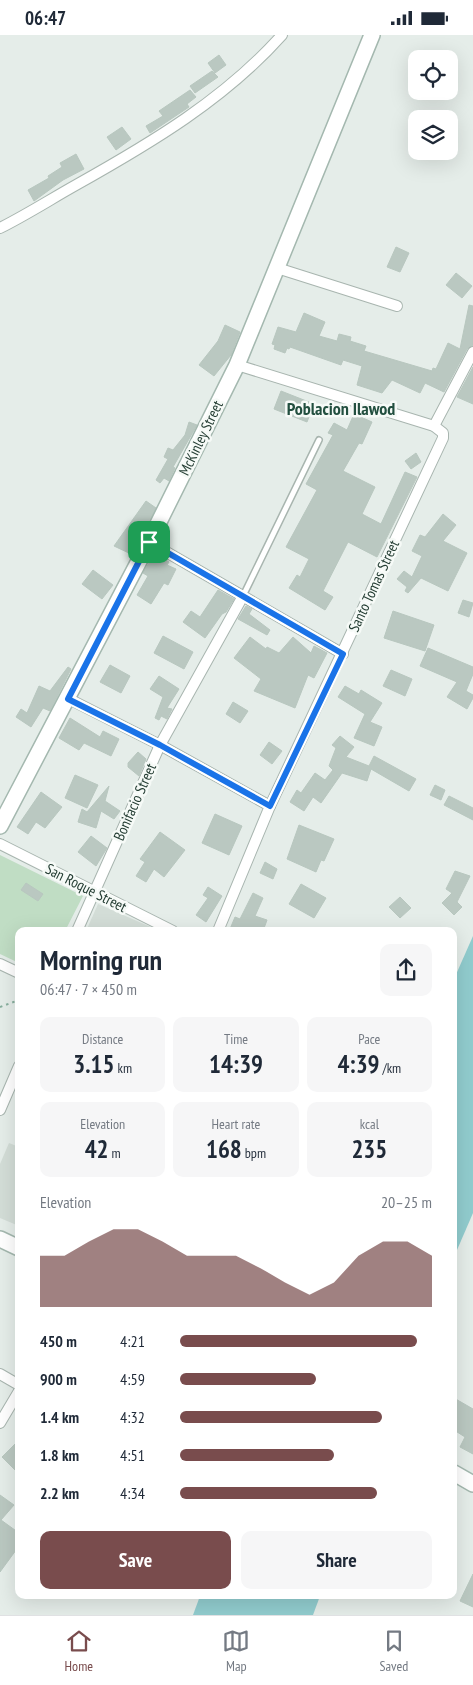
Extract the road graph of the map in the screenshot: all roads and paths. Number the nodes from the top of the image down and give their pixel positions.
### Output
1 (282, 35) edge
2 (372, 35) edge
3 (0, 228) edge
4 (277, 268) junction
5 (397, 305) dead end
6 (473, 352) edge
7 (237, 365) junction
8 (434, 426) junction
9 (319, 440) dead end
10 (149, 542) junction
11 (243, 596) junction
12 (343, 654) junction
13 (68, 699) junction
14 (160, 745) junction
15 (270, 806) junction
16 (0, 826) edge
17 (0, 844) edge
18 (94, 892) junction
19 (79, 927) edge
20 (165, 927) edge
21 (220, 927) edge
22 (0, 964) edge
23 (15, 971) edge
24 (15, 1001) edge
25 (0, 1007) edge
26 (15, 1075) edge
27 (0, 1110) edge
28 (0, 1239) edge
29 (15, 1246) edge
30 (0, 1374) edge
31 (15, 1383) edge
32 (15, 1398) edge
33 (0, 1423) edge
34 (457, 1475) edge
35 (473, 1484) edge

1 - 3 street
2 - 4 street, McKinley Street
4 - 5 street
4 - 7 street, McKinley Street
6 - 8 street
7 - 8 street
7 - 10 street, McKinley Street
8 - 12 street, Santo Tomas Street
9 - 11 lane
10 - 11 street
10 - 13 street, McKinley Street
11 - 12 street
11 - 14 street, Bonifacio Street
12 - 15 street, Santo Tomas Street
13 - 14 street
13 - 16 street, McKinley Street
14 - 15 street
14 - 18 street, Bonifacio Street
15 - 21 street, Santo Tomas Street
17 - 18 street, San Roque Street
18 - 19 street, Bonifacio Street
18 - 20 street, San Roque Street
22 - 23 street
24 - 25 path
26 - 27 street
28 - 29 street
30 - 31 street
32 - 33 street
34 - 35 street

